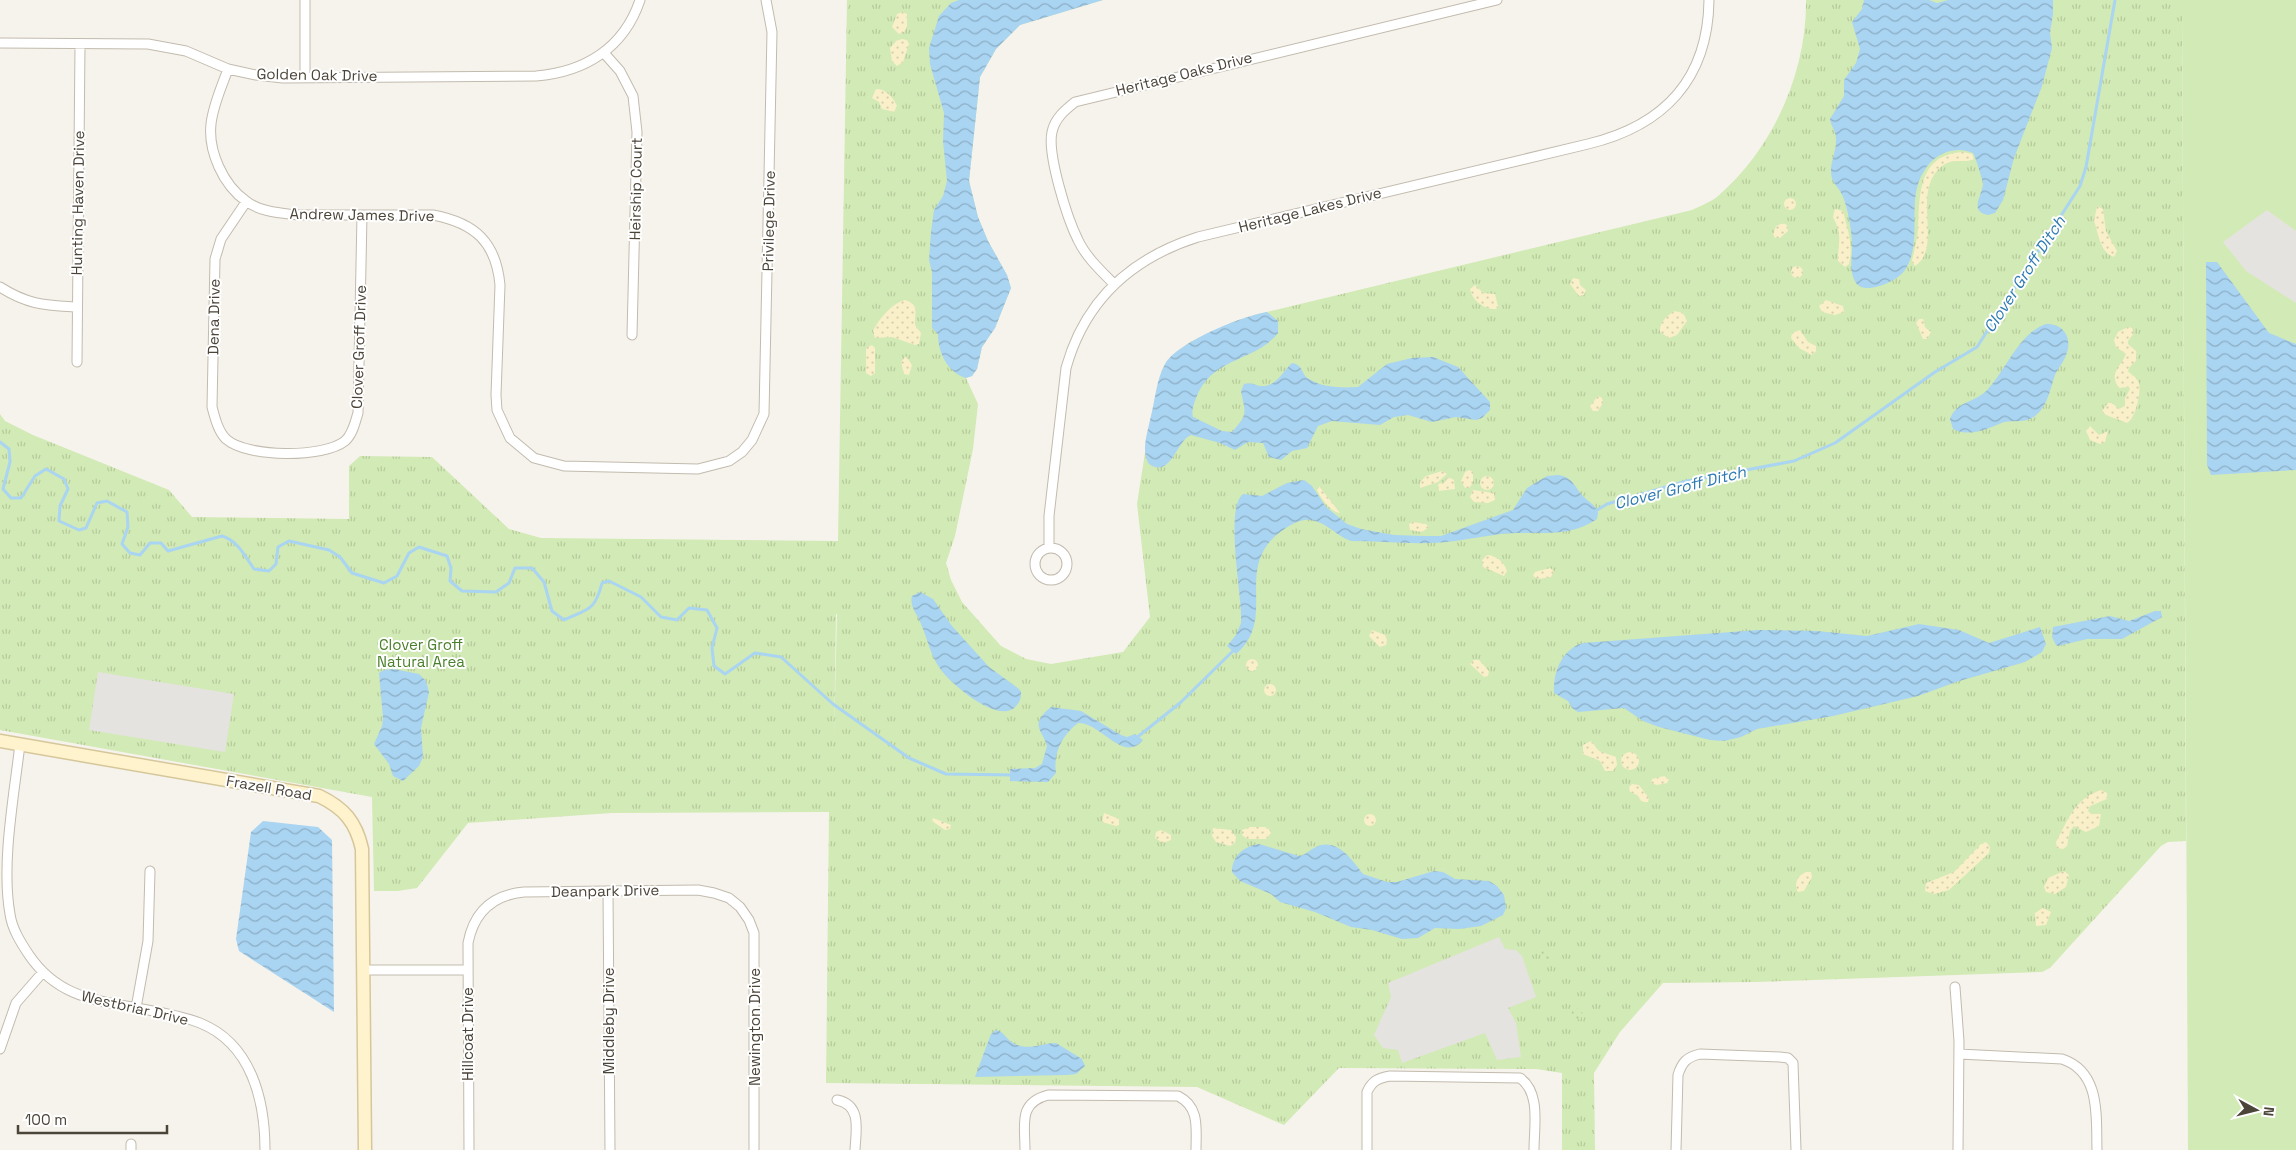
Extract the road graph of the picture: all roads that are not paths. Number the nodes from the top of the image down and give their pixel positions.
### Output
1 (306, 0) edge
2 (640, 0) edge
3 (766, 0) edge
4 (1497, 0) edge
5 (1709, 0) edge
6 (0, 43) edge
7 (80, 44) junction
8 (604, 53) junction
9 (228, 69) junction
10 (305, 77) junction
11 (246, 202) junction
12 (362, 215) junction
13 (1114, 284) junction
14 (0, 287) edge
15 (77, 306) junction
16 (632, 335) dead end
17 (77, 362) dead end
18 (226, 438) joint
19 (752, 440) joint
20 (1049, 548) dead end
21 (0, 741) edge
22 (20, 744) junction
23 (150, 871) dead end
24 (608, 891) junction
25 (740, 907) joint
26 (475, 920) joint
27 (363, 970) junction
28 (468, 970) junction
29 (43, 972) junction
30 (1955, 988) dead end
31 (136, 1008) junction
32 (0, 1049) edge
33 (1959, 1054) junction
34 (837, 1100) dead end
35 (265, 1150) edge
36 (365, 1150) edge
37 (469, 1150) edge
38 (610, 1150) edge
39 (754, 1150) edge
40 (855, 1150) edge
41 (1025, 1150) edge
42 (1196, 1150) edge
43 (1367, 1150) edge
44 (1534, 1150) edge
45 (1676, 1150) edge
46 (1796, 1150) edge
47 (1958, 1150) edge
48 (2097, 1150) edge

1 - 10 street
2 - 8 street, Golden Oak Drive
3 - 19 street, Privilege Drive
4 - 13 street, Heritage Oaks Drive
5 - 13 street, Heritage Lakes Drive
6 - 7 street, Golden Oak Drive
7 - 9 street, Golden Oak Drive
7 - 15 street, Hunting Haven Drive
8 - 10 street, Golden Oak Drive
8 - 16 street, Heirship Court
9 - 10 street, Golden Oak Drive
9 - 11 street, Andrew James Drive
11 - 12 street, Andrew James Drive
11 - 18 street, Dena Drive
12 - 18 street, Clover Groff Drive
12 - 19 street, Andrew James Drive
13 - 20 street, Heritage Lakes Drive
14 - 15 street
15 - 17 street, Hunting Haven Drive
21 - 22 street, Frazell Road
22 - 27 street, Frazell Road
22 - 29 street, Westbriar Drive
23 - 31 street
24 - 25 street, Deanpark Drive
24 - 26 street, Deanpark Drive
24 - 38 street, Middleby Drive
25 - 39 street, Newington Drive
26 - 28 street, Hillcoat Drive
27 - 28 street
27 - 36 street, Frazell Road
28 - 37 street, Hillcoat Drive
29 - 31 street, Westbriar Drive
29 - 32 street
30 - 33 street
31 - 35 street, Westbriar Drive
33 - 47 street
33 - 48 street
34 - 40 street
41 - 42 street
43 - 44 street
45 - 46 street

